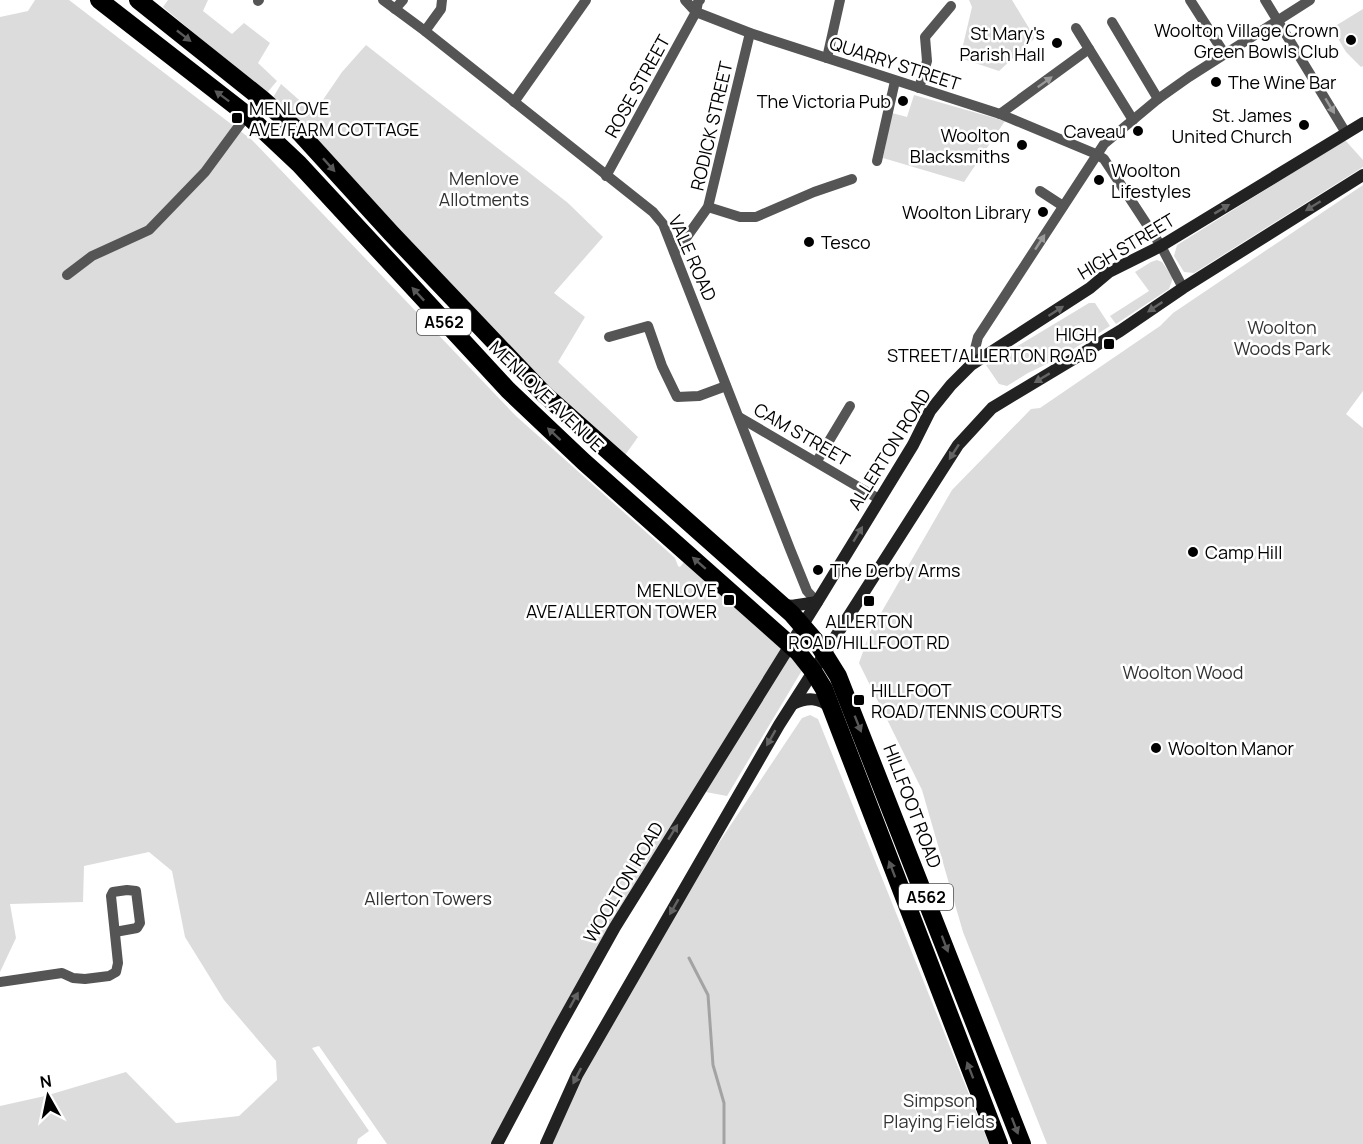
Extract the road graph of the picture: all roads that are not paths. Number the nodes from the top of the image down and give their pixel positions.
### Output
1 (99, 0) edge
2 (138, 0) edge
3 (382, 0) edge
4 (403, 0) edge
5 (442, 0) edge
6 (586, 0) edge
7 (685, 0) edge
8 (700, 0) edge
9 (840, 0) edge
10 (1190, 0) edge
11 (1266, 0) edge
12 (1310, 0) edge
13 (951, 6) dead end
14 (395, 9) junction
15 (696, 12) junction
16 (1278, 19) junction
17 (1112, 22) dead end
18 (1076, 28) dead end
19 (425, 31) junction
20 (750, 33) junction
21 (1089, 50) junction
22 (1224, 53) junction
23 (827, 58) junction
24 (895, 81) junction
25 (919, 88) junction
26 (262, 99) junction
27 (1158, 99) junction
28 (514, 102) junction
29 (1000, 114) junction
30 (247, 115) junction
31 (1132, 120) junction
32 (1363, 123) edge
33 (1346, 133) junction
34 (1096, 154) junction
35 (877, 161) dead end
36 (1363, 175) edge
37 (606, 176) junction
38 (852, 179) dead end
39 (1040, 190) dead end
40 (1063, 206) junction
41 (708, 207) junction
42 (1161, 246) junction
43 (674, 251) junction
44 (67, 275) dead end
45 (1183, 288) junction
46 (609, 337) dead end
47 (971, 365) junction
48 (726, 386) junction
49 (850, 406) dead end
50 (739, 417) junction
51 (817, 462) junction
52 (879, 499) junction
53 (817, 602) junction
54 (781, 604) junction
55 (803, 625) junction
56 (790, 645) junction
57 (824, 652) junction
58 (813, 670) junction
59 (793, 704) junction
60 (832, 709) junction
61 (115, 932) dead end
62 (0, 982) edge
63 (497, 1144) edge
64 (546, 1144) edge
65 (999, 1144) edge
66 (1023, 1144) edge

30 -> 1 highway, MENLOVE AVENUE / A562
2 -> 26 highway, MENLOVE AVENUE / A562
3 - 14 street, VALE ROAD
4 - 14 street
5 - 19 street
6 - 28 street
7 - 15 street, QUARRY STREET
8 - 15 street, ROSE STREET
9 - 23 street
10 - 22 street
11 - 16 street
12 - 16 street, ALLERTON ROAD
13 - 25 street
14 - 19 street, VALE ROAD
15 - 20 street, QUARRY STREET
15 - 37 street, ROSE STREET
16 - 22 street, ALLERTON ROAD
16 -> 33 street
17 - 27 street
18 - 21 street
19 - 28 street, VALE ROAD
20 - 23 street, QUARRY STREET
20 - 41 street, RODICK STREET
29 -> 21 street
21 - 31 street
22 - 27 street, ALLERTON ROAD
23 - 24 street, QUARRY STREET
24 - 25 street, QUARRY STREET
24 - 35 street
25 - 29 street, QUARRY STREET
26 - 30 highway
26 -> 54 highway, MENLOVE AVENUE / A562
27 - 31 street, ALLERTON ROAD
28 - 37 street, VALE ROAD
29 - 34 street, QUARRY STREET
30 - 44 street
56 -> 30 highway, MENLOVE AVENUE / A562
31 - 34 street, ALLERTON ROAD
32 - 33 main road, HIGH STREET
42 -> 33 main road, HIGH STREET
34 - 40 street, ALLERTON ROAD
34 - 42 street
36 -> 45 main road
37 - 43 street, VALE ROAD
38 - 41 street
39 - 40 street
47 -> 40 street, ALLERTON ROAD
41 - 43 street, RODICK STREET
42 - 45 street
47 -> 42 main road, HIGH STREET
43 - 48 street, VALE ROAD
45 -> 57 main road
46 - 48 street
47 - 52 main road, ALLERTON ROAD
48 - 50 street, VALE ROAD
49 - 51 street
50 - 51 street, CAM STREET
50 - 53 street, VALE ROAD
51 - 52 street, CAM STREET
53 -> 52 main road, ALLERTON ROAD
53 - 54 main road
53 - 55 main road, ALLERTON ROAD
54 - 55 highway, MENLOVE AVENUE / A562
55 - 56 main road, WOOLTON ROAD
55 - 57 highway, HILLFOOT ROAD / A562
56 - 58 highway, MENLOVE AVENUE / A562
63 -> 56 main road, WOOLTON ROAD
57 - 58 main road
57 -> 66 highway, HILLFOOT ROAD / A562
58 - 59 main road
58 - 60 highway, A562
59 - 60 main road
59 -> 64 main road
65 -> 60 highway, A562
61 - 62 street

